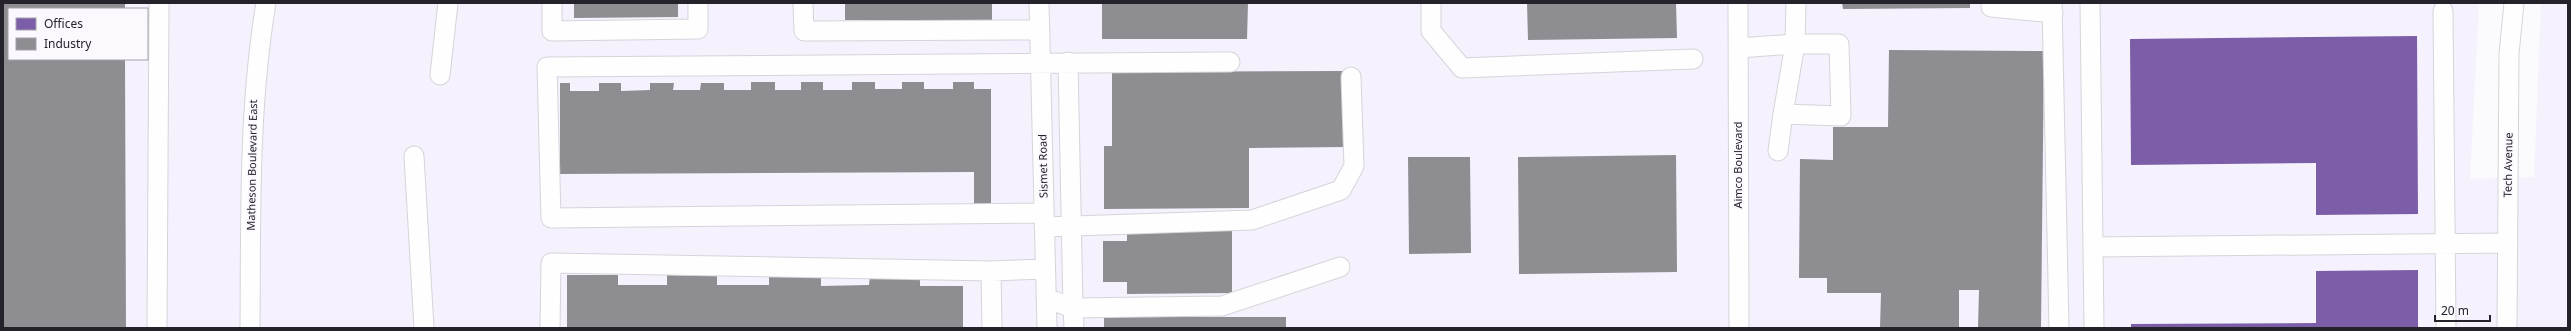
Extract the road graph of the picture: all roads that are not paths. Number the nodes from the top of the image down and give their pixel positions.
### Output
1 (159, 3) edge
2 (266, 3) edge
3 (448, 3) edge
4 (552, 3) edge
5 (698, 3) edge
6 (803, 3) edge
7 (1039, 3) edge
8 (1431, 3) edge
9 (1738, 3) edge
10 (1796, 3) edge
11 (2090, 3) edge
12 (2514, 3) edge
13 (1991, 7) dead end
14 (2053, 8) edge
15 (2443, 11) dead end
16 (1040, 30) junction
17 (1795, 44) junction
18 (1738, 48) junction
19 (1693, 59) dead end
20 (1040, 62) junction
21 (1068, 62) junction
22 (1230, 62) dead end
23 (440, 75) dead end
24 (1351, 77) dead end
25 (1783, 114) junction
26 (1070, 150) junction
27 (1778, 151) dead end
28 (1042, 152) junction
29 (414, 156) dead end
30 (1044, 220) junction
31 (1072, 226) junction
32 (2446, 243) junction
33 (2508, 243) junction
34 (2093, 247) junction
35 (1340, 267) dead end
36 (1045, 269) junction
37 (991, 271) junction
38 (1046, 298) junction
39 (1073, 308) junction
40 (157, 328) edge
41 (250, 328) edge
42 (424, 328) edge
43 (550, 328) edge
44 (992, 328) edge
45 (1047, 328) edge
46 (1074, 328) edge
47 (1739, 328) edge
48 (2059, 328) edge
49 (2094, 328) edge
50 (2446, 328) edge
51 (2507, 328) edge

1 - 40 street
2 - 41 street, Matheson Boulevard East
3 - 23 street
4 - 5 street
6 - 16 street
7 - 16 street, Sismet Road
8 - 19 street
9 - 18 street, Aimco Boulevard
10 - 17 street
11 - 34 street
12 - 33 street, Tech Avenue
13 - 14 street
14 - 48 street
15 - 32 street
16 - 20 street, Sismet Road
17 - 18 street
17 - 25 street
17 - 25 street
18 - 47 street, Aimco Boulevard
20 - 21 street
20 - 28 street, Sismet Road
20 - 30 street
21 - 22 street
21 - 26 street
24 - 31 street
25 - 27 street
26 - 28 street
26 - 31 street
28 - 30 street, Sismet Road
29 - 42 street
30 - 31 street
30 - 36 street, Sismet Road
31 - 39 street
32 - 33 street
32 - 34 street
32 - 50 street
33 - 51 street, Tech Avenue
34 - 49 street
35 - 39 street
36 - 37 street
36 - 38 street, Sismet Road
37 - 43 street
37 - 44 street
38 - 39 street
38 - 45 street, Sismet Road
39 - 46 street

